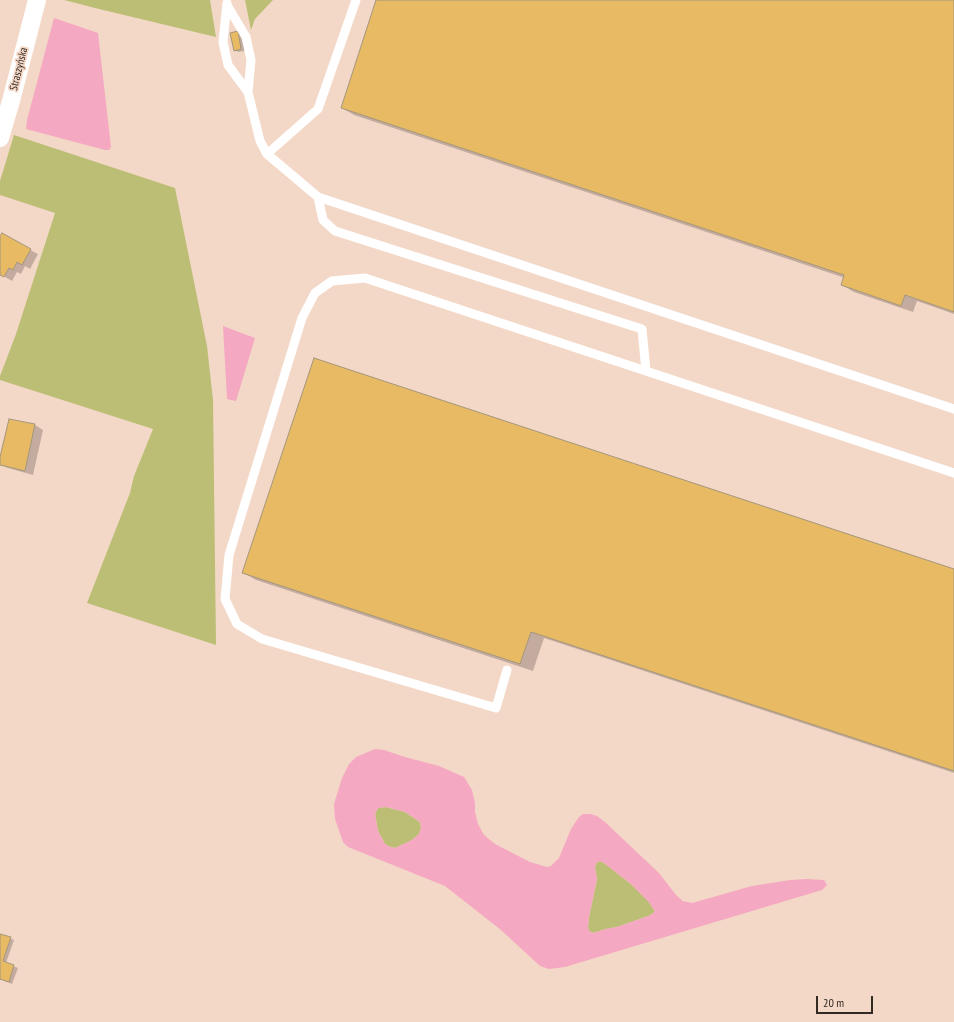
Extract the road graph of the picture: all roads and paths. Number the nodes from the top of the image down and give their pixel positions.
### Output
1 (37, 0) edge
2 (356, 0) edge
3 (227, 2) edge
4 (248, 92) junction
5 (0, 138) edge
6 (267, 154) junction
7 (318, 196) junction
8 (646, 371) junction
9 (954, 409) edge
10 (954, 473) edge
11 (507, 670) dead end

1 - 5 street, Straszyńska
2 - 6 lane
3 - 4 lane
3 - 4 lane
4 - 6 lane
6 - 7 lane
7 - 8 lane
7 - 9 lane
8 - 10 lane
8 - 11 lane

